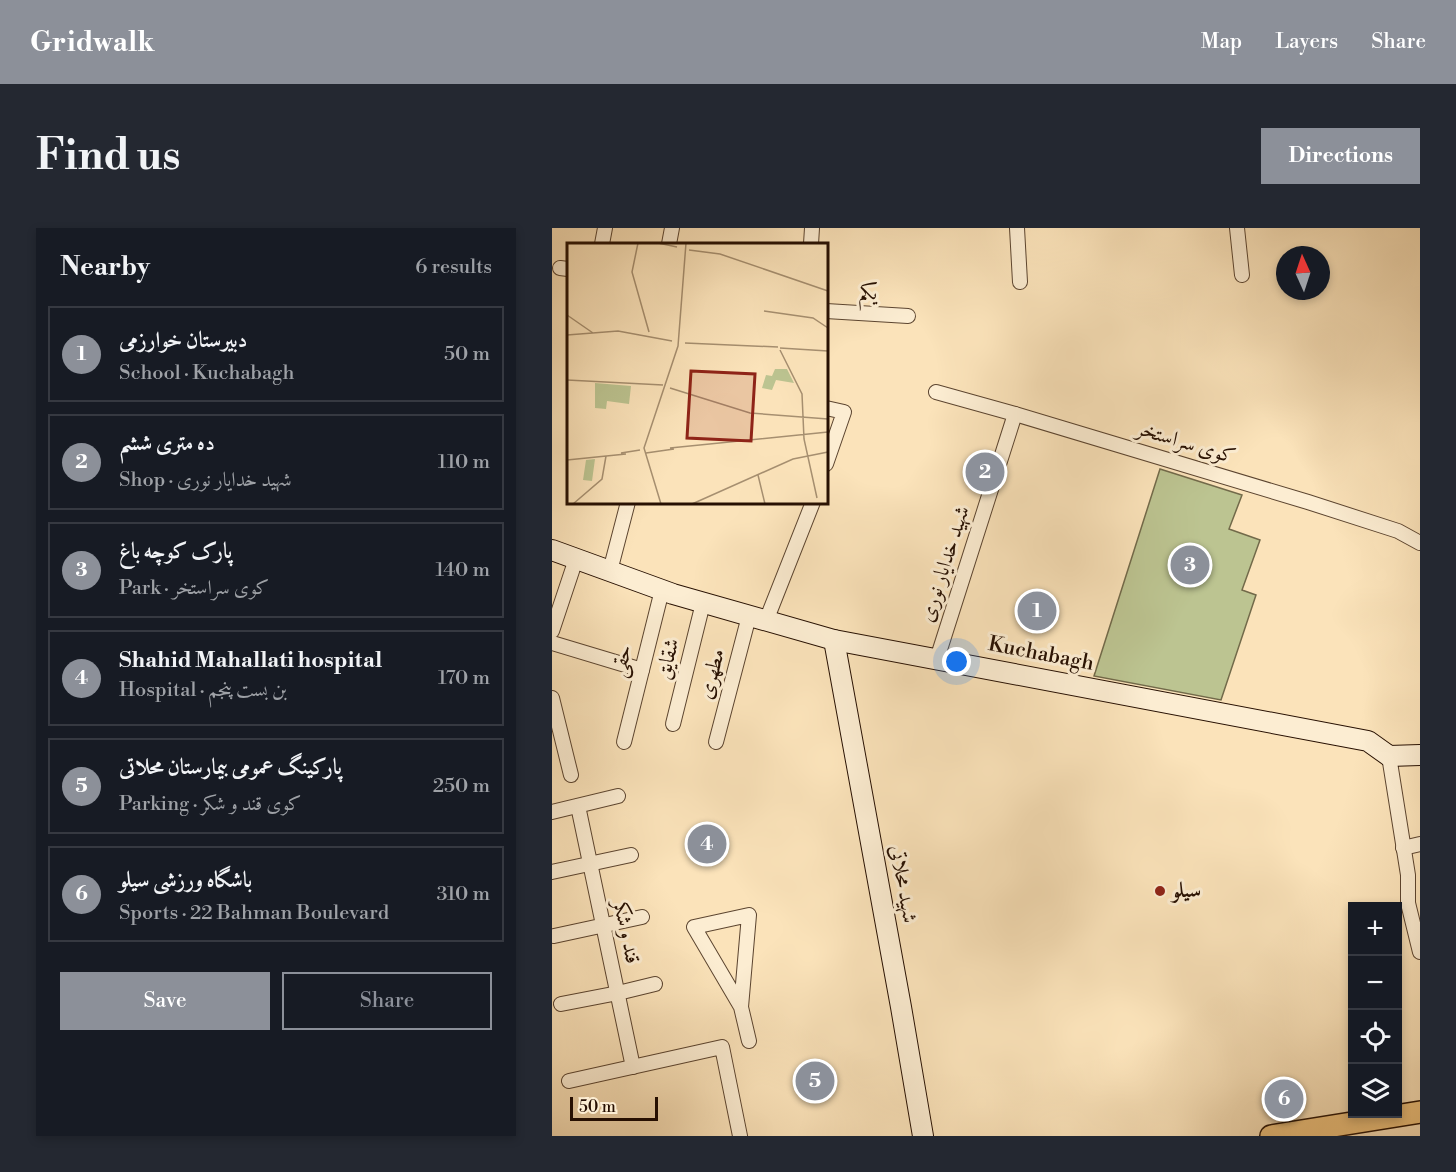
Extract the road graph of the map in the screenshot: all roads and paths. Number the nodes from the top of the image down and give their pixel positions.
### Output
1 (605, 228) edge
2 (672, 228) edge
3 (812, 228) edge
4 (1017, 228) edge
5 (1237, 228) edge
6 (602, 243) edge
7 (669, 243) edge
8 (811, 243) edge
9 (1242, 275) dead end
10 (1020, 282) dead end
11 (828, 311) edge
12 (908, 316) dead end
13 (936, 392) dead end
14 (828, 408) edge
15 (1015, 414) junction
16 (828, 458) edge
17 (627, 504) edge
18 (812, 504) edge
19 (1420, 543) edge
20 (552, 550) edge
21 (576, 559) junction
22 (610, 571) junction
23 (662, 590) junction
24 (703, 603) junction
25 (757, 619) junction
26 (552, 631) edge
27 (834, 640) junction
28 (552, 643) edge
29 (937, 660) junction
30 (642, 670) junction
31 (552, 698) edge
32 (673, 724) dead end
33 (624, 742) dead end
34 (716, 742) dead end
35 (1420, 755) edge
36 (1389, 756) junction
37 (571, 775) dead end
38 (618, 796) dead end
39 (578, 806) junction
40 (552, 812) edge
41 (1420, 844) edge
42 (1404, 848) junction
43 (631, 855) dead end
44 (590, 865) junction
45 (552, 872) edge
46 (642, 916) dead end
47 (603, 925) junction
48 (554, 936) dead end
49 (1420, 952) edge
50 (655, 984) dead end
51 (618, 993) junction
52 (561, 1004) dead end
53 (741, 1007) junction
54 (749, 1041) dead end
55 (633, 1067) junction
56 (569, 1081) dead end
57 (1420, 1112) edge
58 (740, 1136) edge
59 (923, 1136) edge
60 (1271, 1136) edge

1 - 6 street
2 - 7 street
3 - 8 street
4 - 10 street
5 - 9 street
11 - 12 street, یکم
13 - 15 street, کوی سراستخر
14 - 16 street
15 - 19 street, کوی سراستخر
15 - 29 street, شهید خدایار نوری
17 - 22 street
18 - 25 street, مطهری
20 - 21 main road, Kuchabagh
21 - 22 main road, Kuchabagh
21 - 26 street
22 - 23 main road, Kuchabagh
23 - 24 main road, Kuchabagh
23 - 30 street, حقی
24 - 25 main road, Kuchabagh
24 - 32 street, شقایق
25 - 27 main road, Kuchabagh
25 - 34 street, مطهری
27 - 29 main road, Kuchabagh
27 - 59 main road, شهید محلاتی
28 - 30 street
29 - 36 main road, Kuchabagh
30 - 33 street, حقی
31 - 37 street
35 - 36 main road
36 - 42 street
38 - 39 street
39 - 40 street
39 - 44 street, قند و شکر
41 - 42 street
42 - 49 street
43 - 44 street
44 - 45 street
44 - 47 street, قند و شکر
46 - 47 street
47 - 48 street
47 - 51 street, قند و شکر
50 - 51 street
51 - 52 street
51 - 55 street, قند و شکر
53 - 53 street
53 - 54 street
55 - 56 street
55 - 58 street
57 - 60 main road

